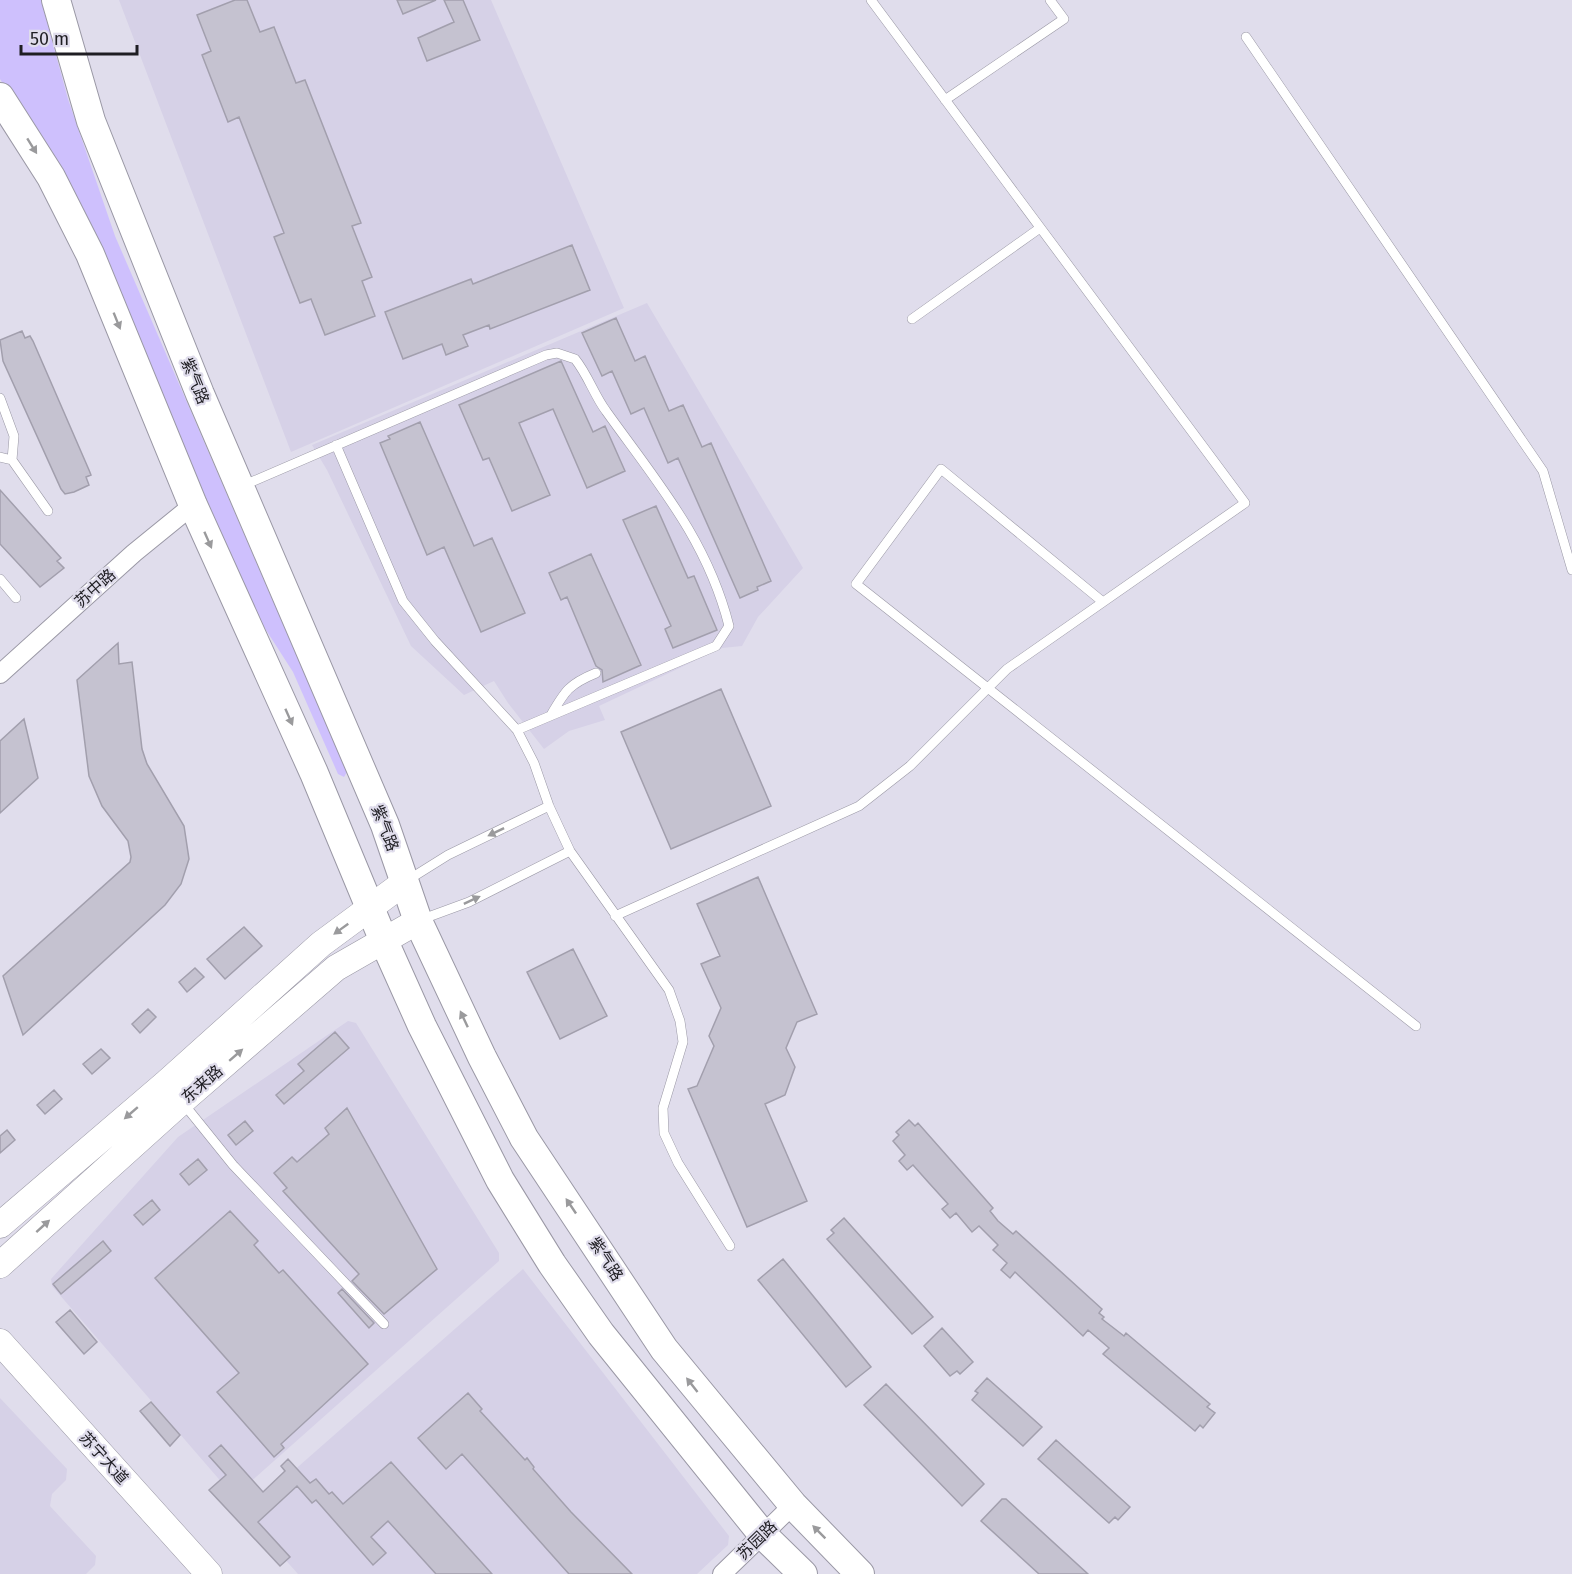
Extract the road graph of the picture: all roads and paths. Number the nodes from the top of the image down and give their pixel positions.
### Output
1 (56, 0) edge
2 (871, 0) edge
3 (1050, 0) edge
4 (1246, 37) dead end
5 (0, 97) edge
6 (945, 100) junction
7 (1040, 228) junction
8 (912, 320) dead end
9 (0, 398) edge
10 (336, 445) junction
11 (0, 458) edge
12 (12, 460) junction
13 (240, 487) junction
14 (193, 505) junction
15 (48, 511) dead end
16 (1572, 570) edge
17 (0, 579) edge
18 (16, 598) dead end
19 (1103, 602) junction
20 (596, 673) dead end
21 (0, 674) edge
22 (987, 688) junction
23 (551, 715) junction
24 (517, 730) junction
25 (358, 760) junction
26 (314, 773) junction
27 (549, 806) junction
28 (570, 851) junction
29 (405, 882) junction
30 (371, 908) junction
31 (615, 916) junction
32 (418, 921) junction
33 (383, 939) junction
34 (1416, 1026) dead end
35 (482, 1057) junction
36 (447, 1074) junction
37 (173, 1093) junction
38 (0, 1225) edge
39 (730, 1246) dead end
40 (0, 1266) edge
41 (384, 1324) dead end
42 (0, 1342) edge
43 (793, 1505) junction
44 (763, 1535) junction
45 (209, 1574) edge
46 (722, 1574) edge
47 (803, 1574) edge
48 (860, 1574) edge

1 - 13 main road, 紫气路
2 - 6 lane
3 - 6 lane
4 - 16 lane
5 -> 14 main road
6 - 7 lane
7 - 8 lane
7 - 19 lane
9 - 12 lane
10 - 13 lane
10 - 23 lane
10 - 24 lane
11 - 12 lane
12 - 15 lane
13 - 25 main road, 紫气路
14 - 21 street, 苏中路
14 -> 26 main road
17 - 18 lane
19 - 22 lane
19 - 22 lane
20 - 23 lane
22 - 31 lane
22 - 34 lane
23 - 24 lane
24 - 27 lane
25 - 26 main road
25 - 29 main road, 紫气路
26 - 30 main road
27 - 28 lane
27 -> 29 lane
28 - 31 lane
32 -> 28 lane
29 - 30 street, 东来路
29 - 32 main road, 紫气路
30 - 33 main road
30 -> 37 street, 东来路
31 - 39 lane
32 - 33 street, 东来路
35 -> 32 main road, 紫气路
33 - 36 main road
37 -> 33 street, 东来路
35 - 36 main road
43 -> 35 main road, 紫气路
36 - 44 main road
37 -> 38 street, 东来路
40 -> 37 street, 东来路
37 - 41 lane
42 - 45 street, 苏宁大道
43 - 44 street, 苏园路
48 -> 43 main road, 紫气路
44 - 46 street, 苏园路
44 - 47 main road

